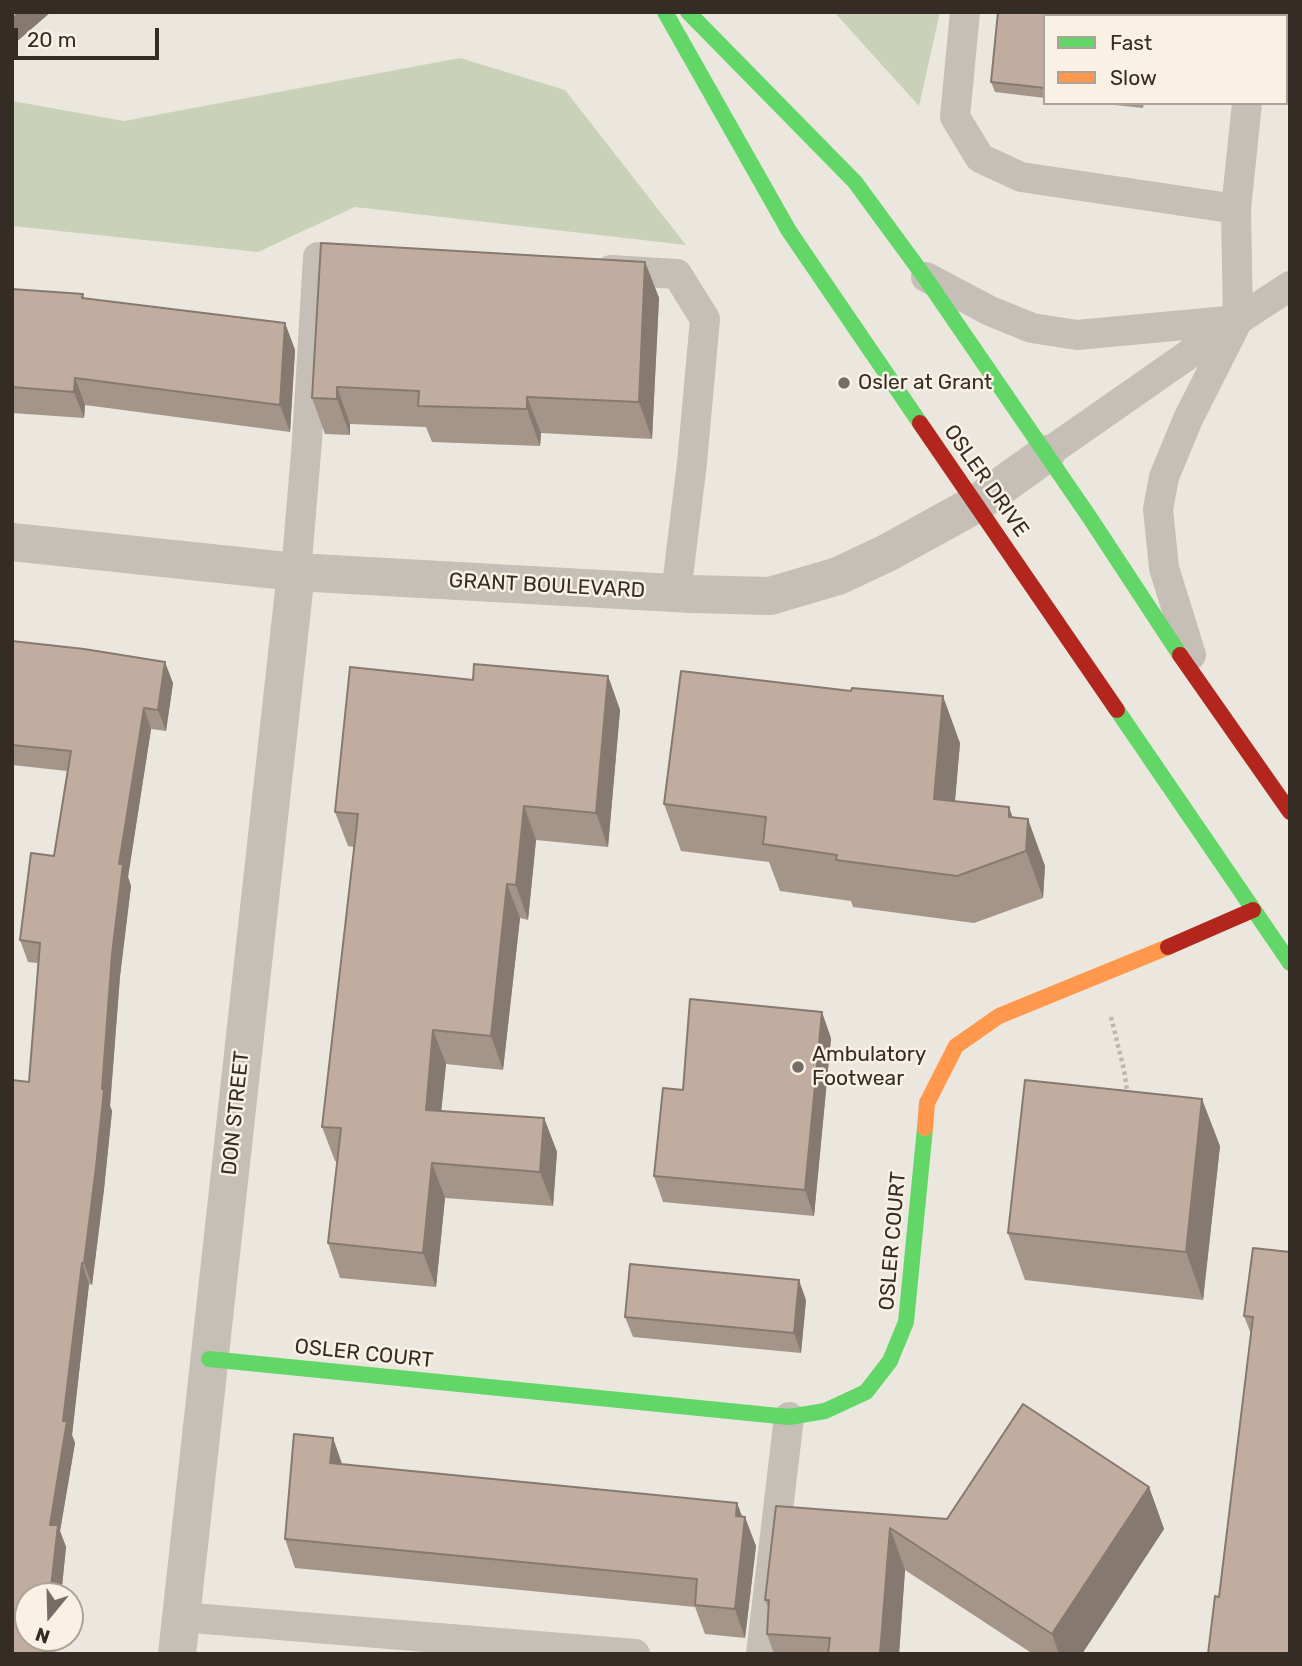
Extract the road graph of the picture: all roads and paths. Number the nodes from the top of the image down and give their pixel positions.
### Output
1 (665, 12) edge
2 (688, 12) edge
3 (965, 12) edge
4 (1247, 105) edge
5 (1236, 209) junction
6 (379, 260) edge
7 (578, 268) edge
8 (924, 276) junction
9 (1290, 286) edge
10 (1238, 320) junction
11 (1046, 454) junction
12 (976, 503) junction
13 (12, 542) edge
14 (296, 572) junction
15 (676, 593) junction
16 (1200, 684) junction
17 (1290, 812) edge
18 (1253, 910) junction
19 (1290, 962) edge
20 (1101, 975) junction
21 (1130, 1109) edge
22 (209, 1359) junction
23 (789, 1417) junction
24 (179, 1635) edge
25 (635, 1654) edge
26 (761, 1654) edge

1 - 12 main road, OSLER DRIVE
2 - 8 main road
3 - 5 lane
4 - 5 lane
5 - 10 lane
6 - 14 lane
7 - 15 lane
8 - 10 lane
8 - 11 main road
9 - 10 lane
10 - 11 lane
10 - 16 lane
11 - 12 street, GRANT BOULEVARD
11 - 16 main road
12 - 15 street, GRANT BOULEVARD
12 - 18 main road, OSLER DRIVE
13 - 14 street, GRANT BOULEVARD
14 - 15 street, GRANT BOULEVARD
14 - 22 street, DON STREET
16 - 17 main road
18 - 19 main road, OSLER DRIVE
18 - 20 main road, OSLER COURT
20 - 21 path
20 - 23 main road, OSLER COURT
22 - 23 main road, OSLER COURT
22 - 24 street, DON STREET
23 - 26 lane
24 - 25 lane

